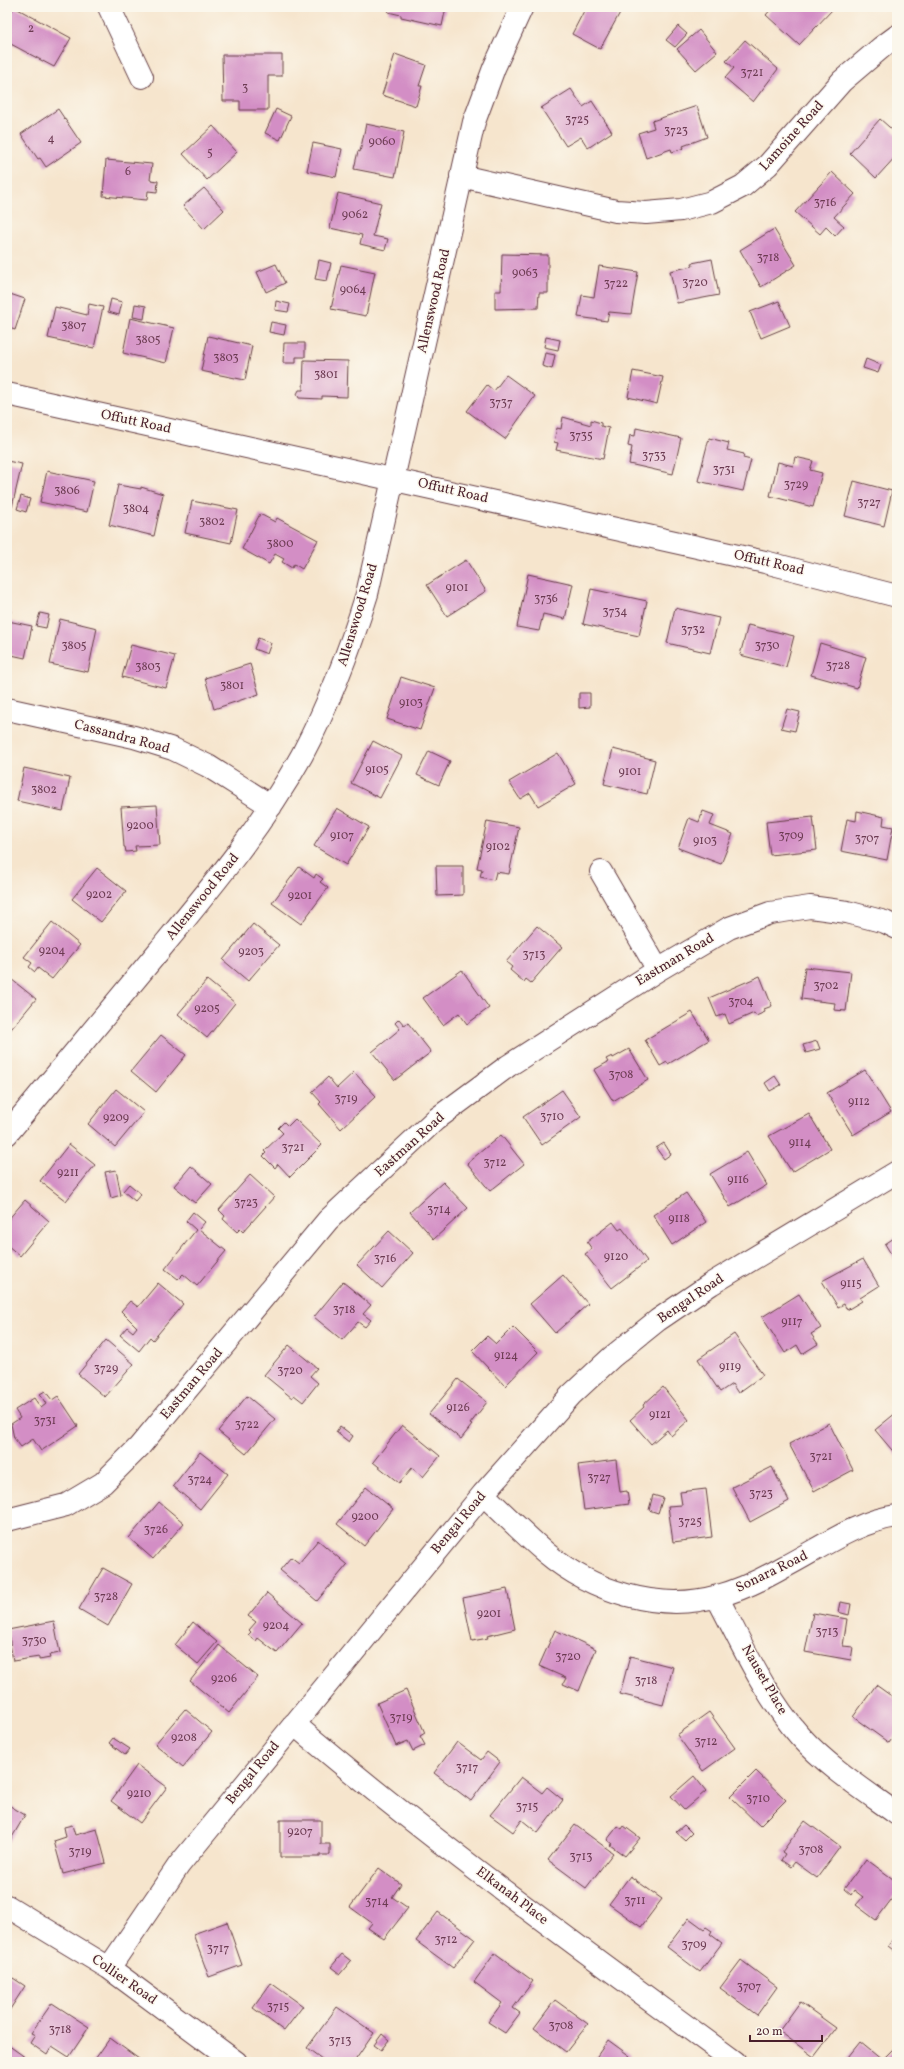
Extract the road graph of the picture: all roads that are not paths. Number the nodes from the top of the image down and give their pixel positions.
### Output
1 (109, 7) edge
2 (522, 7) edge
3 (897, 36) edge
4 (142, 77) dead end
5 (461, 176) junction
6 (7, 394) edge
7 (394, 478) junction
8 (897, 596) edge
9 (7, 709) edge
10 (271, 806) junction
11 (601, 872) dead end
12 (897, 928) edge
13 (658, 970) junction
14 (7, 1134) edge
15 (897, 1172) edge
16 (483, 1494) junction
17 (897, 1516) edge
18 (7, 1520) edge
19 (717, 1597) junction
20 (294, 1724) junction
21 (897, 1814) edge
22 (7, 1906) edge
23 (109, 1968) junction
24 (236, 2062) edge
25 (735, 2062) edge

1 - 4 street
2 - 5 street, Allenswood Road
3 - 5 street, Lamoine Road
5 - 7 street, Allenswood Road
6 - 7 street, Offutt Road
7 - 8 street, Offutt Road
7 - 10 street, Allenswood Road
9 - 10 street, Cassandra Road
10 - 14 street, Allenswood Road
11 - 13 street
12 - 13 street, Eastman Road
13 - 18 street, Eastman Road
15 - 16 street, Bengal Road
16 - 19 street, Sonara Road
16 - 20 street, Bengal Road
17 - 19 street, Sonara Road
19 - 21 street, Nauset Place
20 - 23 street, Bengal Road
20 - 25 street, Elkanah Place
22 - 23 street, Collier Road
23 - 24 street, Collier Road

